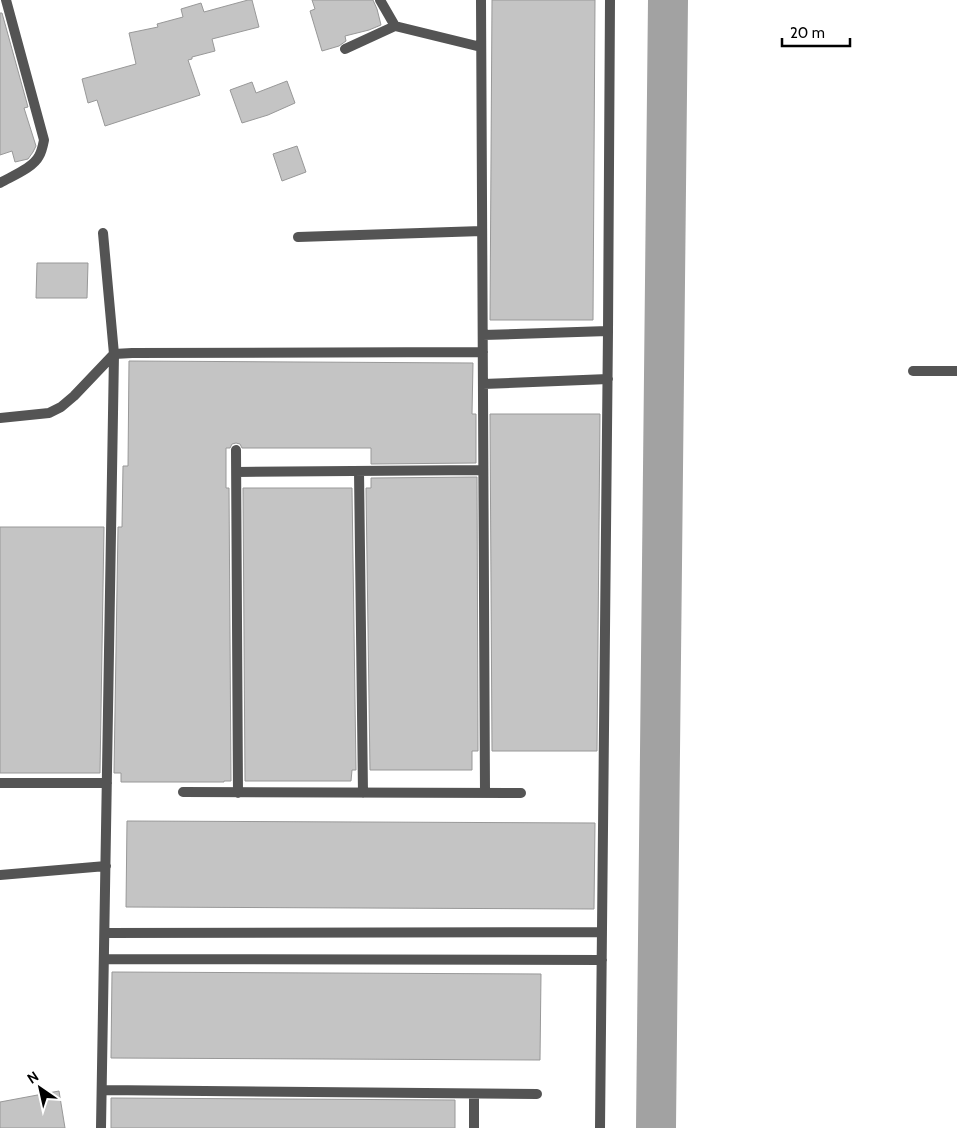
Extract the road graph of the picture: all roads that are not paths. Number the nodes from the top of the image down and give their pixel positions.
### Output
1 (6, 0) edge
2 (380, 0) edge
3 (481, 0) edge
4 (610, 0) edge
5 (395, 26) junction
6 (481, 47) junction
7 (344, 49) dead end
8 (0, 183) edge
9 (482, 231) junction
10 (104, 233) dead end
11 (298, 237) dead end
12 (608, 331) junction
13 (483, 335) junction
14 (483, 352) junction
15 (114, 354) junction
16 (913, 371) dead end
17 (957, 371) edge
18 (608, 379) junction
19 (483, 384) junction
20 (0, 418) edge
21 (236, 450) dead end
22 (483, 470) junction
23 (360, 471) junction
24 (237, 472) junction
25 (0, 783) edge
26 (107, 783) junction
27 (182, 792) dead end
28 (238, 792) junction
29 (485, 792) junction
30 (363, 793) junction
31 (522, 793) dead end
32 (106, 866) junction
33 (0, 875) edge
34 (602, 932) junction
35 (104, 933) junction
36 (104, 960) junction
37 (602, 960) junction
38 (102, 1090) junction
39 (474, 1094) junction
40 (537, 1094) dead end
41 (102, 1128) edge
42 (474, 1128) edge
43 (600, 1128) edge

1 - 8 street
2 - 5 street
3 - 6 street
4 - 12 street
5 - 6 street
5 - 7 street
6 - 9 street
9 - 11 street
9 - 13 street
10 - 15 street
12 - 13 street
12 - 18 street
13 - 14 street
14 - 15 street
14 - 19 street
15 - 20 street
15 - 26 street
16 - 17 street
18 - 19 street
18 - 34 street
19 - 22 street
21 - 24 street
22 - 23 street
22 - 29 street
23 - 24 street
23 - 30 street
24 - 28 street
25 - 26 street
26 - 32 street
27 - 28 street
28 - 30 street
29 - 30 street
29 - 31 street
32 - 33 street
32 - 35 street
34 - 35 street
34 - 37 street
35 - 36 street
36 - 37 street
36 - 38 street
37 - 43 street
38 - 39 street
38 - 41 street
39 - 40 street
39 - 42 street

